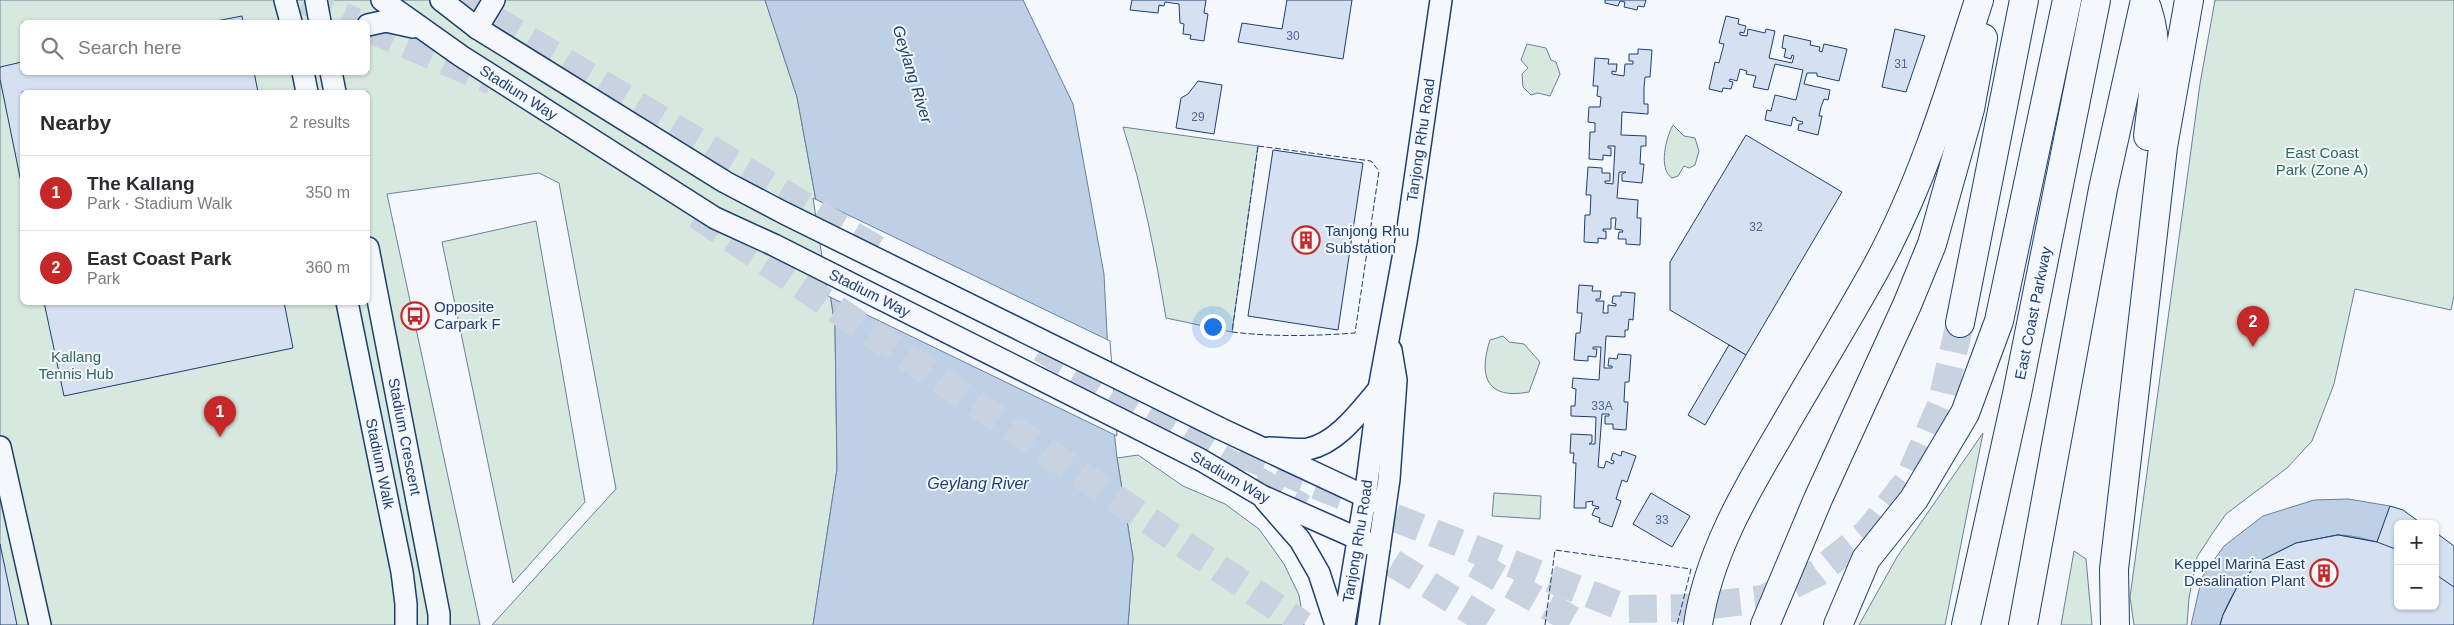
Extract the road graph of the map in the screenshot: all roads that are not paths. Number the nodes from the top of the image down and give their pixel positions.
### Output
1 (285, 0) edge
2 (316, 0) edge
3 (382, 0) edge
4 (441, 0) edge
5 (494, 0) edge
6 (1441, 0) edge
7 (1979, 0) edge
8 (1990, 0) edge
9 (2024, 0) edge
10 (2067, 0) edge
11 (2096, 0) edge
12 (2189, 0) edge
13 (2145, 1) edge
14 (290, 20) edge
15 (320, 20) edge
16 (370, 25) edge
17 (420, 28) junction
18 (477, 28) junction
19 (303, 75) edge
20 (306, 90) edge
21 (370, 258) edge
22 (348, 305) edge
23 (1960, 323) tunnel mouth
24 (1389, 338) junction
25 (1379, 389) junction
26 (0, 447) edge
27 (1261, 448) junction
28 (1262, 496) junction
29 (1365, 498) junction
30 (1386, 506) junction
31 (1357, 538) junction
32 (1379, 548) junction
33 (2114, 569) junction
34 (40, 625) edge
35 (406, 625) edge
36 (439, 625) edge
37 (1336, 625) edge
38 (1344, 625) edge
39 (1368, 625) edge
40 (1698, 625) edge
41 (1765, 625) edge
42 (1838, 625) edge
43 (1966, 625) edge
44 (2023, 625) edge
45 (2115, 625) edge

1 - 14 street
2 - 15 street
3 - 17 street, Stadium Way
4 - 18 street
5 - 18 street
6 - 24 street, Tanjong Rhu Road
7 - 40 highway
8 - 41 highway
9 - 23 highway
10 - 42 highway
11 - 43 highway, East Coast Parkway
12 - 33 highway
13 - 33 highway
13 - 44 highway
16 - 17 street
17 - 28 street, Stadium Way
18 - 27 street, bridge
19 - 20 street
21 - 36 street, Stadium Crescent
22 - 35 street, Stadium Walk
24 - 25 street, Tanjong Rhu Road
24 - 30 street, Tanjong Rhu Road
25 - 27 street
25 - 29 street, Tanjong Rhu Road
26 - 34 street
27 - 29 street
28 - 31 street, Stadium Way
28 - 37 street
29 - 30 street
29 - 31 street, Tanjong Rhu Road
30 - 32 street, Tanjong Rhu Road
31 - 32 street, Stadium Way
31 - 38 street, Tanjong Rhu Road
32 - 39 street, Tanjong Rhu Road
33 - 45 highway

